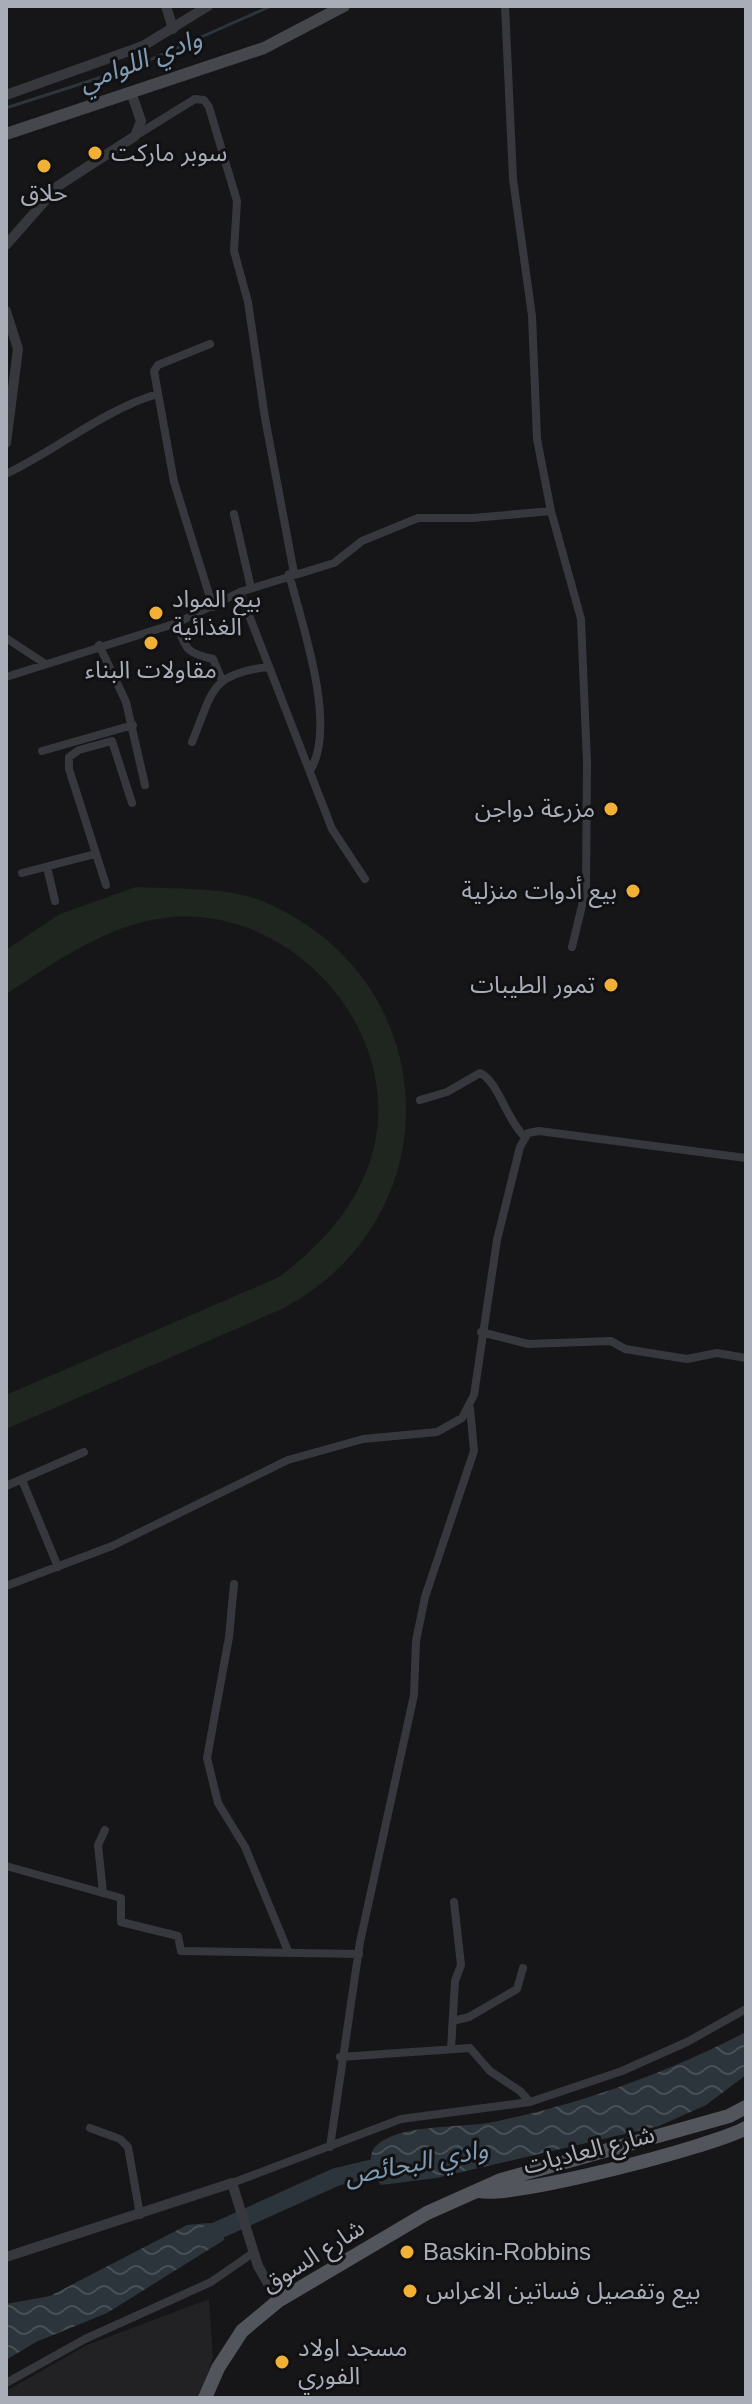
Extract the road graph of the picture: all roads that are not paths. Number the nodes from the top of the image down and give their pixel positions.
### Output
1 (166, 6) edge
2 (208, 6) edge
3 (344, 6) edge
4 (505, 6) edge
5 (173, 29) junction
6 (131, 92) junction
7 (6, 95) edge
8 (6, 134) edge
9 (135, 136) junction
10 (6, 245) edge
11 (6, 311) edge
12 (11, 336) edge
13 (210, 344) dead end
14 (157, 394) junction
15 (6, 443) edge
16 (6, 474) edge
17 (551, 511) junction
18 (234, 514) dead end
19 (291, 573) junction
20 (251, 588) junction
21 (240, 592) junction
22 (213, 607) junction
23 (177, 623) junction
24 (6, 638) edge
25 (99, 645) junction
26 (44, 663) junction
27 (268, 667) junction
28 (6, 677) edge
29 (222, 680) junction
30 (133, 725) junction
31 (192, 742) dead end
32 (42, 751) dead end
33 (311, 769) junction
34 (145, 785) dead end
35 (132, 803) dead end
36 (95, 854) junction
37 (47, 867) junction
38 (22, 873) dead end
39 (365, 879) dead end
40 (106, 885) dead end
41 (55, 901) dead end
42 (572, 947) dead end
43 (420, 1100) dead end
44 (524, 1136) junction
45 (746, 1158) edge
46 (481, 1332) junction
47 (746, 1358) edge
48 (470, 1408) junction
49 (84, 1452) dead end
50 (22, 1480) junction
51 (6, 1486) edge
52 (58, 1567) junction
53 (234, 1584) dead end
54 (6, 1586) edge
55 (105, 1830) dead end
56 (6, 1866) edge
57 (103, 1893) junction
58 (454, 1902) dead end
59 (288, 1951) junction
60 (359, 1954) junction
61 (523, 1968) dead end
62 (746, 2009) edge
63 (453, 2021) junction
64 (451, 2049) junction
65 (340, 2057) junction
66 (530, 2102) junction
67 (746, 2107) edge
68 (90, 2128) dead end
69 (742, 2132) edge
70 (330, 2147) junction
71 (232, 2183) junction
72 (479, 2191) junction
73 (140, 2215) junction
74 (253, 2253) junction
75 (6, 2257) edge
76 (278, 2301) junction
77 (218, 2368) junction
78 (6, 2383) edge
79 (205, 2398) edge
80 (218, 2398) edge

1 - 5 street
2 - 5 street
3 - 6 main road
4 - 17 street
5 - 7 street
6 - 8 main road
6 - 9 street
9 - 10 street
9 - 19 street
11 - 12 street
12 - 15 street
13 - 14 street
14 - 16 street
14 - 22 street
17 - 19 street
17 - 42 street
18 - 20 street
19 - 20 street
19 - 33 street
20 - 21 street
21 - 22 street
21 - 27 street
22 - 23 street
23 - 25 street
23 - 29 street
24 - 26 street
25 - 26 street
25 - 30 street
26 - 28 street
27 - 29 street
27 - 33 street
29 - 31 street
30 - 32 street
30 - 34 street
33 - 39 street
35 - 36 street
36 - 37 street
36 - 40 street
37 - 38 street
37 - 41 street
43 - 44 street
44 - 45 street
44 - 46 street
46 - 47 street
46 - 48 street
48 - 52 street
48 - 60 street
49 - 50 street
50 - 51 street
50 - 52 street
52 - 54 street
53 - 59 street
55 - 57 street
56 - 57 street
57 - 59 street
58 - 63 street
59 - 60 street
60 - 65 street
61 - 63 street
62 - 66 street
63 - 64 street
64 - 65 street
64 - 66 street
65 - 70 street
66 - 70 street
67 - 72 main road, شارع العاديات
68 - 73 street
69 - 72 main road, شارع العاديات
70 - 71 street
71 - 73 street
71 - 74 street
72 - 76 main road, شارع السوق
73 - 75 street
74 - 76 street
74 - 78 street
76 - 77 main road, شارع السوق
77 - 79 main road, شارع السوق
77 - 80 main road

